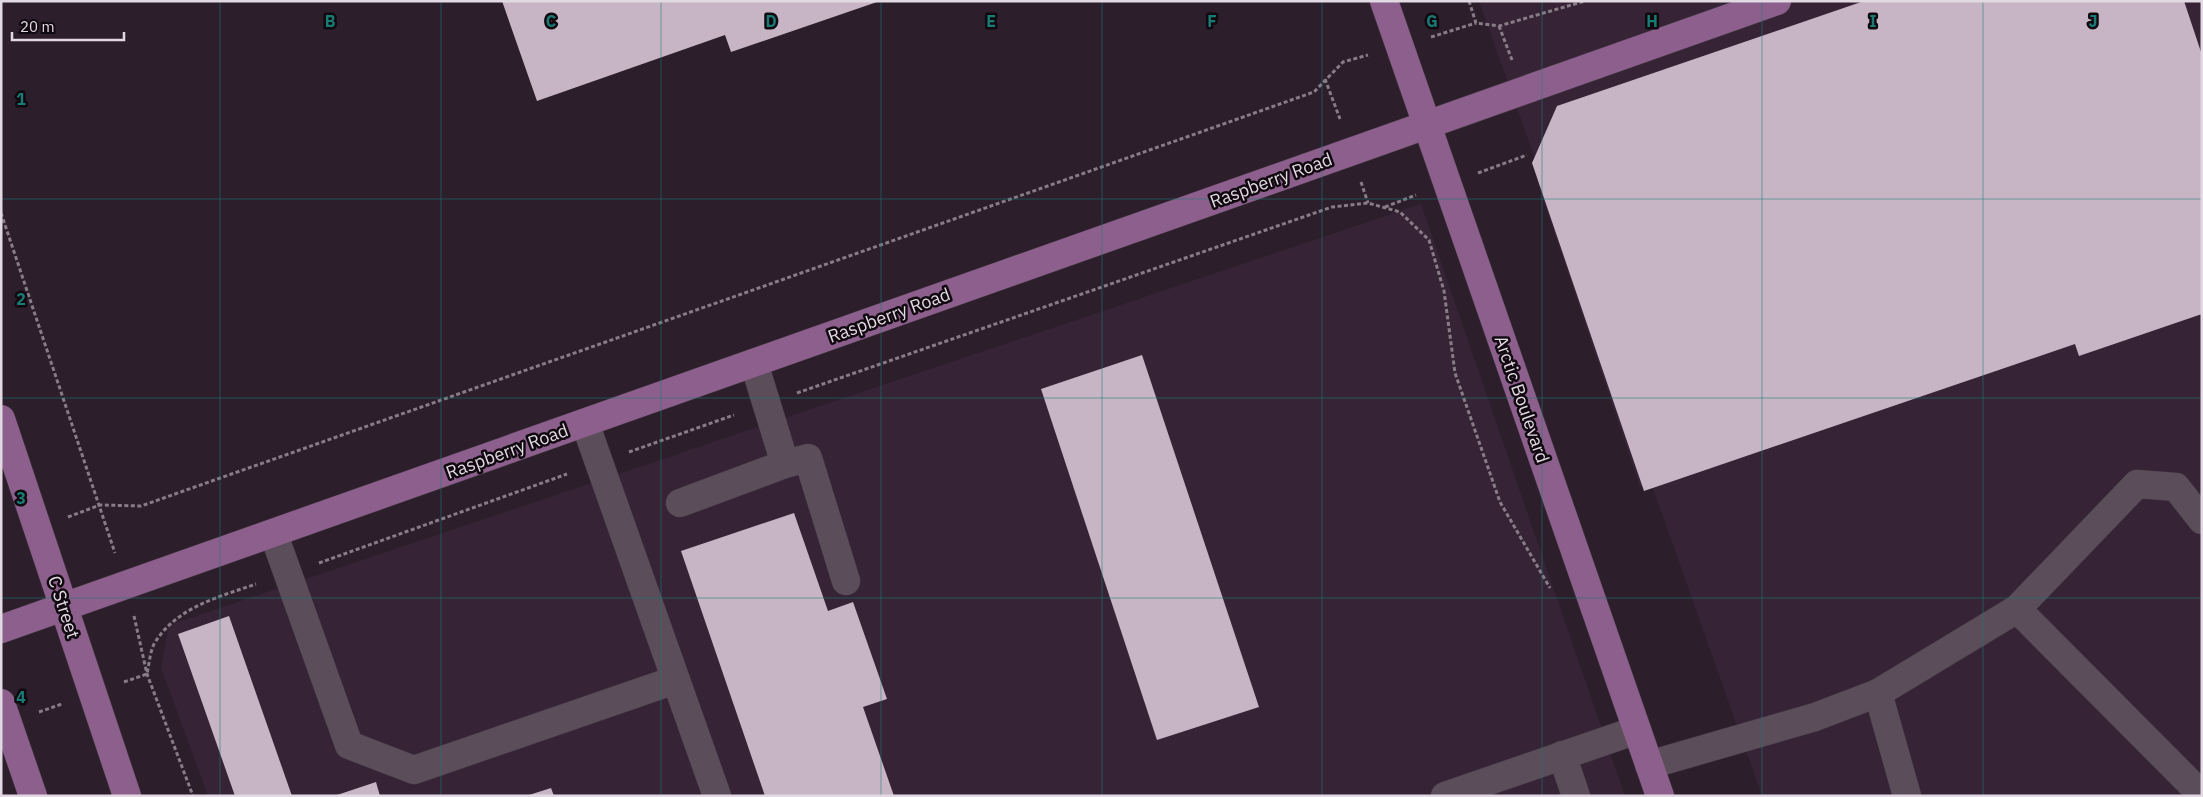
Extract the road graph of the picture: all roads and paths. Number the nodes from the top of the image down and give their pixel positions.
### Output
1 (1384, 1) edge
2 (1469, 1) edge
3 (1585, 1) edge
4 (1777, 1) edge
5 (1344, 62) dead end
6 (1428, 125) junction
7 (1, 213) edge
8 (754, 363) junction
9 (766, 404) junction
10 (1, 419) edge
11 (585, 423) junction
12 (599, 463) junction
13 (785, 464) junction
14 (680, 503) dead end
15 (100, 505) junction
16 (2202, 520) edge
17 (274, 535) junction
18 (287, 574) junction
19 (846, 582) dead end
20 (126, 585) junction
21 (1555, 596) dead end
22 (64, 607) junction
23 (2017, 609) junction
24 (1, 629) edge
25 (147, 674) junction
26 (675, 680) junction
27 (92, 693) junction
28 (1878, 693) junction
29 (5, 713) edge
30 (1637, 730) junction
31 (1562, 756) junction
32 (1649, 765) junction
33 (2202, 795) edge
34 (33, 796) edge
35 (127, 796) edge
36 (193, 796) edge
37 (716, 796) edge
38 (1445, 796) edge
39 (1576, 796) edge
40 (1660, 796) edge
41 (1907, 796) edge

1 - 6 main road, Arctic Boulevard
2 - 3 path
4 - 6 main road, Raspberry Road
5 - 15 path
6 - 8 main road, Raspberry Road
6 - 30 main road, Arctic Boulevard
7 - 15 path
8 - 9 street
8 - 11 main road, Raspberry Road
9 - 12 path
9 - 13 street
9 - 21 path
10 - 22 main road, C Street
11 - 12 street
11 - 17 main road, Raspberry Road
12 - 18 path
12 - 26 street
13 - 14 street
13 - 19 street
15 - 20 path
16 - 23 street
17 - 18 street
17 - 20 main road, Raspberry Road
18 - 25 path
18 - 26 street
20 - 22 main road, Raspberry Road
20 - 25 path
22 - 24 main road, Raspberry Road
22 - 27 main road, C Street
23 - 28 street
23 - 33 street
25 - 27 path
25 - 36 path
26 - 37 street
27 - 29 path
27 - 35 main road, C Street
28 - 32 street
28 - 41 street
29 - 34 main road
30 - 31 street
30 - 32 main road, Arctic Boulevard
31 - 38 street
31 - 39 street
32 - 40 main road, Arctic Boulevard

